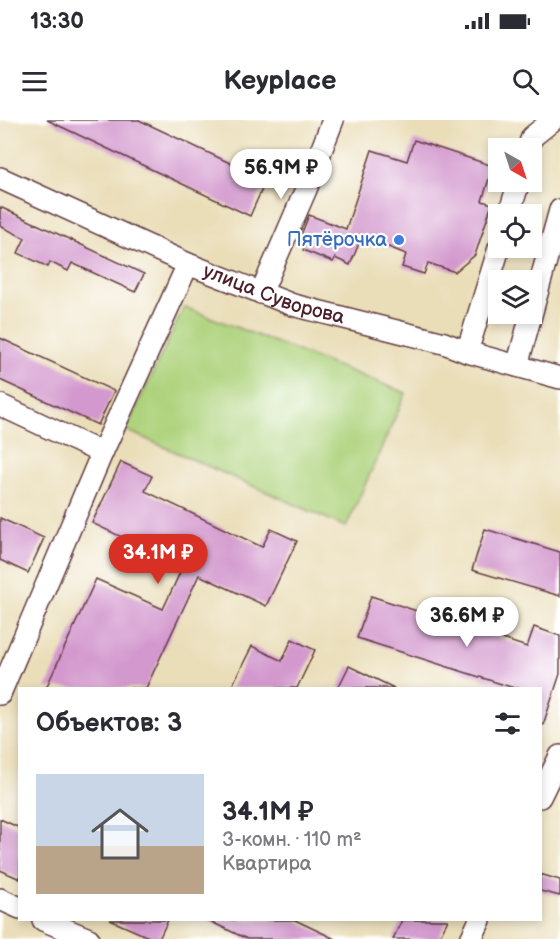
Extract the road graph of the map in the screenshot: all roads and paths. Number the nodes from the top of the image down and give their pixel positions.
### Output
1 (333, 120) edge
2 (553, 120) edge
3 (532, 138) edge
4 (0, 178) edge
5 (560, 210) edge
6 (496, 258) edge
7 (189, 264) junction
8 (261, 293) junction
9 (467, 352) junction
10 (517, 366) junction
11 (560, 378) edge
12 (0, 405) edge
13 (102, 453) junction
14 (0, 694) edge
15 (560, 756) edge
16 (542, 793) edge
17 (0, 899) edge
18 (18, 907) edge
19 (480, 921) edge
20 (45, 927) edge
21 (89, 939) edge
22 (471, 939) edge

1 - 8 street
2 - 3 street
4 - 7 street, улица Суворова
5 - 10 street
6 - 9 street
7 - 8 street, улица Суворова
7 - 13 street
8 - 9 street, улица Суворова
9 - 10 street, улица Суворова
10 - 11 street, улица Суворова
12 - 13 street
13 - 14 street
15 - 16 street
17 - 18 street
19 - 22 street
20 - 21 street

